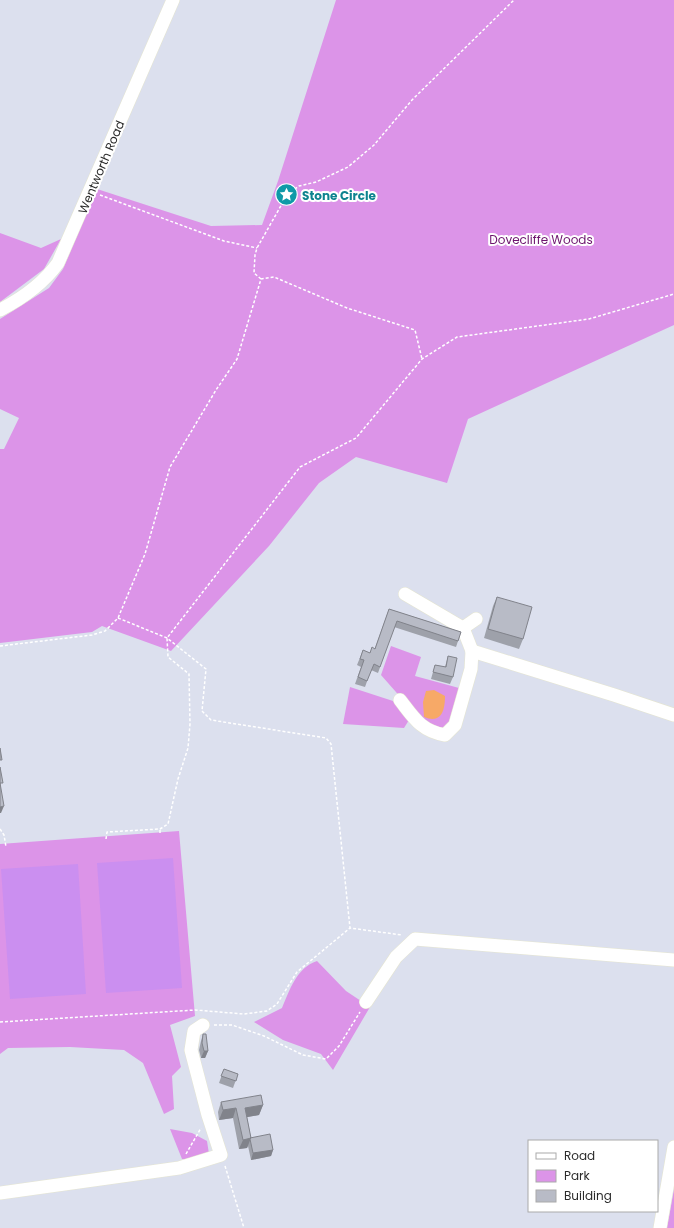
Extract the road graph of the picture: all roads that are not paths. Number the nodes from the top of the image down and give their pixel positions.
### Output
1 (172, 0) edge
2 (0, 310) edge
3 (405, 594) dead end
4 (476, 619) dead end
5 (463, 628) junction
6 (472, 651) junction
7 (400, 700) dead end
8 (674, 715) edge
9 (674, 960) edge
10 (366, 1002) road end
11 (203, 1025) road end
12 (674, 1147) edge
13 (0, 1193) edge
14 (660, 1228) edge

1 - 2 street, Wentworth Road
3 - 5 street
4 - 5 street
5 - 6 street
6 - 7 street
6 - 8 street
9 - 10 street
11 - 13 street
12 - 14 street

